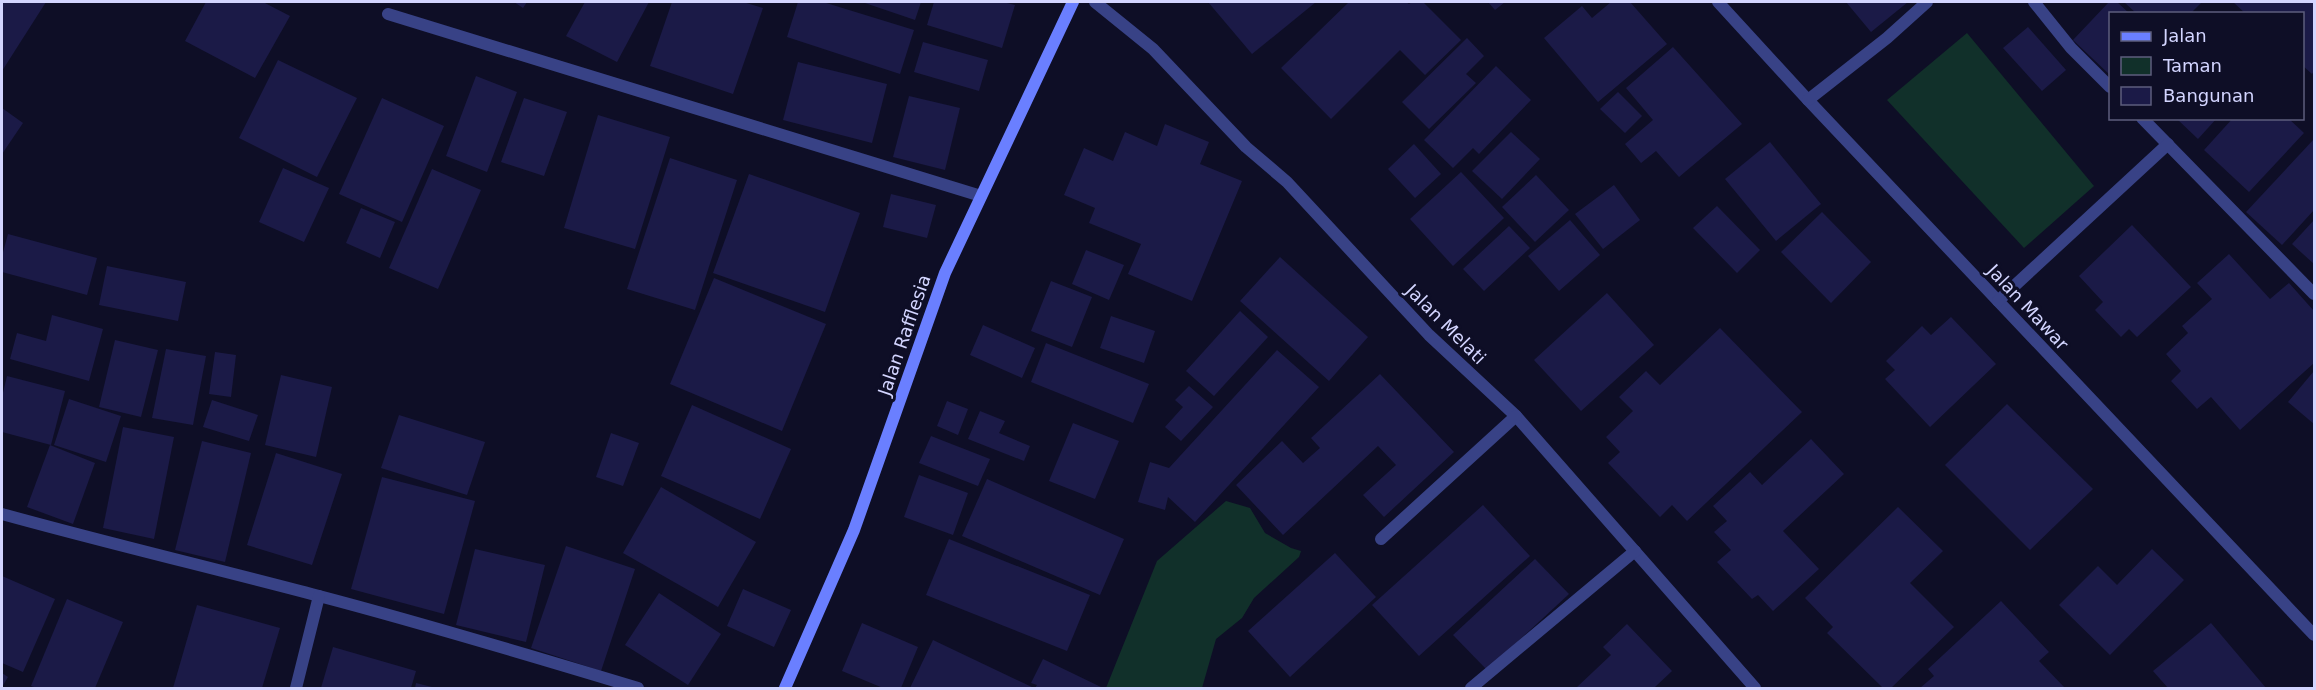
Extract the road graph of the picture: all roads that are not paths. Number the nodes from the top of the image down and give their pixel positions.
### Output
1 (1073, 2) edge
2 (1095, 2) edge
3 (1718, 2) edge
4 (1927, 2) edge
5 (2034, 2) edge
6 (388, 14) dead end
7 (2109, 86) edge
8 (1808, 100) junction
9 (2144, 120) edge
10 (2168, 144) junction
11 (981, 196) junction
12 (2314, 294) edge
13 (1998, 301) junction
14 (1516, 416) junction
15 (2, 514) edge
16 (1381, 539) dead end
17 (1635, 551) junction
18 (319, 596) junction
19 (2314, 635) edge
20 (296, 688) edge
21 (638, 688) edge
22 (785, 688) edge
23 (1471, 688) edge
24 (1755, 688) edge

1 - 11 street, Jalan Rafflesia
2 - 14 street, Jalan Melati
3 - 8 street, Jalan Mawar
4 - 8 street
5 - 7 street
6 - 11 street
8 - 13 street, Jalan Mawar
9 - 10 street
10 - 12 street
10 - 13 street
11 - 22 street, Jalan Rafflesia
13 - 19 street, Jalan Mawar
14 - 16 street
14 - 17 street, Jalan Melati
15 - 18 street
17 - 23 street
17 - 24 street, Jalan Melati
18 - 20 street
18 - 21 street

